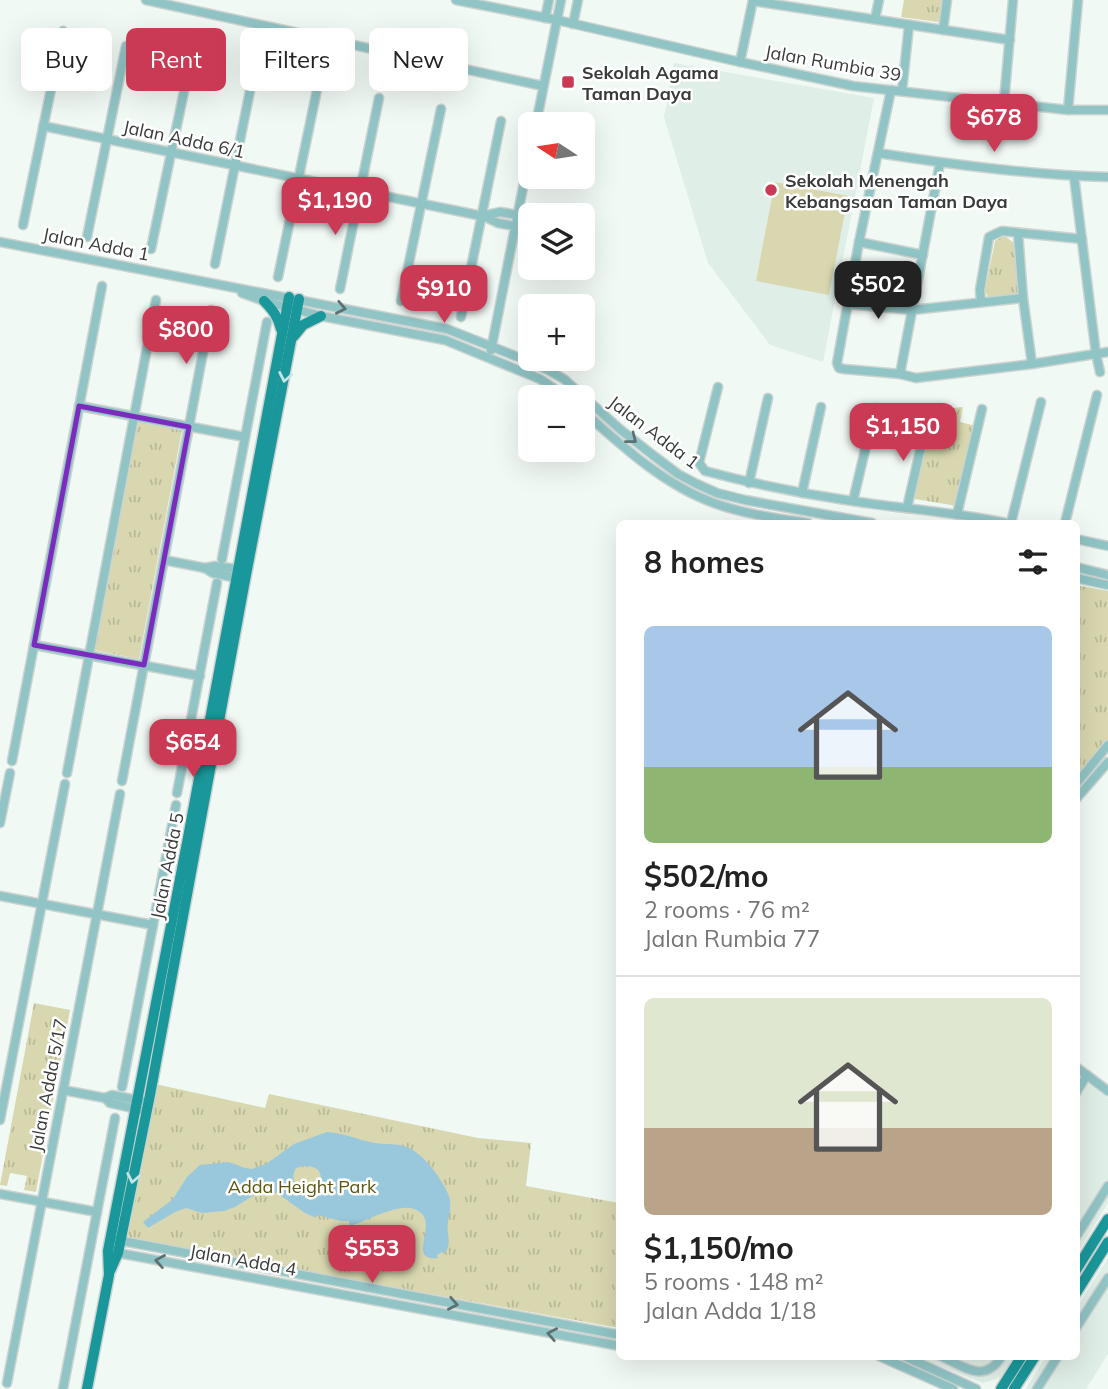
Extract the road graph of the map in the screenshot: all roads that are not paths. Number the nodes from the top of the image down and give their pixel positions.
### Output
1 (146, 0) edge
2 (456, 0) edge
3 (549, 0) edge
4 (561, 0) edge
5 (578, 0) edge
6 (753, 0) edge
7 (814, 0) edge
8 (879, 0) edge
9 (947, 0) edge
10 (1013, 0) edge
11 (1022, 0) edge
12 (1078, 0) edge
13 (477, 2) edge
14 (189, 5) edge
15 (812, 10) junction
16 (1012, 15) junction
17 (545, 18) junction
18 (875, 19) junction
19 (557, 20) junction
20 (573, 24) junction
21 (909, 25) junction
22 (943, 30) junction
23 (1010, 40) junction
24 (126, 51) edge
25 (740, 62) junction
26 (543, 86) junction
27 (891, 90) junction
28 (50, 91) edge
29 (184, 91) edge
30 (250, 91) edge
31 (317, 91) edge
32 (902, 91) junction
33 (379, 99) dead end
34 (1004, 102) junction
35 (441, 109) dead end
36 (1068, 110) junction
37 (1108, 110) edge
38 (538, 112) edge
39 (501, 121) dead end
40 (43, 126) junction
41 (107, 139) junction
42 (171, 153) junction
43 (878, 153) junction
44 (940, 163) junction
45 (235, 166) junction
46 (1073, 176) junction
47 (1108, 177) edge
48 (299, 179) junction
49 (360, 191) junction
50 (421, 204) junction
51 (518, 215) joint
52 (482, 216) junction
53 (23, 225) dead end
54 (515, 226) junction
55 (1018, 233) junction
56 (87, 237) dead end
57 (1082, 239) junction
58 (0, 242) edge
59 (859, 242) junction
60 (151, 249) dead end
61 (923, 255) junction
62 (215, 264) dead end
63 (278, 277) dead end
64 (102, 286) dead end
65 (226, 287) junction
66 (340, 289) dead end
67 (1023, 298) junction
68 (156, 300) dead end
69 (264, 301) junction
70 (401, 301) dead end
71 (981, 302) junction
72 (293, 303) junction
73 (848, 304) junction
74 (211, 310) dead end
75 (912, 310) junction
76 (321, 316) junction
77 (461, 317) dead end
78 (267, 322) dead end
79 (282, 333) junction
80 (292, 339) junction
81 (492, 346) junction
82 (1108, 352) edge
83 (1096, 354) junction
84 (489, 357) junction
85 (1032, 365) junction
86 (1100, 372) dead end
87 (900, 374) junction
88 (549, 385) edge
89 (718, 387) dead end
90 (1097, 396) dead end
91 (768, 398) dead end
92 (1041, 402) dead end
93 (79, 406) junction
94 (821, 407) dead end
95 (875, 408) dead end
96 (982, 409) dead end
97 (134, 416) junction
98 (595, 422) edge
99 (926, 425) dead end
100 (189, 427) junction
101 (245, 437) junction
102 (749, 483) junction
103 (802, 493) junction
104 (745, 500) junction
105 (853, 501) junction
106 (907, 508) junction
107 (743, 512) junction
108 (957, 514) junction
109 (742, 520) edge
110 (790, 520) edge
111 (855, 520) edge
112 (991, 520) edge
113 (1009, 520) edge
114 (1066, 520) edge
115 (1080, 540) edge
116 (1108, 547) edge
117 (222, 559) dead end
118 (164, 560) junction
119 (1080, 568) edge
120 (241, 575) junction
121 (1108, 575) edge
122 (1080, 579) edge
123 (217, 583) dead end
124 (1108, 585) edge
125 (34, 645) junction
126 (89, 655) junction
127 (144, 665) junction
128 (200, 676) junction
129 (1108, 745) edge
130 (12, 761) dead end
131 (1108, 762) edge
132 (10, 773) dead end
133 (67, 773) dead end
134 (1080, 779) edge
135 (122, 781) dead end
136 (65, 784) dead end
137 (177, 793) dead end
138 (120, 794) dead end
139 (1080, 794) edge
140 (176, 805) dead end
141 (0, 823) edge
142 (0, 896) edge
143 (42, 904) junction
144 (97, 915) junction
145 (153, 925) junction
146 (1080, 1070) edge
147 (1087, 1075) junction
148 (1080, 1086) edge
149 (122, 1087) dead end
150 (63, 1090) junction
151 (1108, 1091) edge
152 (142, 1106) junction
153 (116, 1118) dead end
154 (0, 1120) edge
155 (1108, 1186) edge
156 (0, 1194) edge
157 (41, 1202) junction
158 (97, 1212) junction
159 (1108, 1219) edge
160 (1080, 1231) edge
161 (116, 1240) junction
162 (1108, 1242) edge
163 (113, 1252) junction
164 (1080, 1264) edge
165 (1108, 1278) edge
166 (1080, 1287) edge
167 (1080, 1322) edge
168 (616, 1334) edge
169 (616, 1345) edge
170 (888, 1360) edge
171 (910, 1360) edge
172 (916, 1360) edge
173 (949, 1360) edge
174 (1000, 1360) edge
175 (1019, 1360) edge
176 (1032, 1360) edge
177 (1055, 1360) edge
178 (908, 1369) junction
179 (7, 1382) dead end
180 (63, 1389) edge
181 (87, 1389) edge
182 (953, 1389) edge
183 (976, 1389) edge
184 (1001, 1389) edge
185 (1014, 1389) edge
186 (1037, 1389) edge

1 - 14 street
2 - 13 street, Jalan Rumbia 39
3 - 17 street
4 - 19 street
5 - 20 street
6 - 15 street
6 - 25 street
7 - 15 street
8 - 18 street
9 - 22 street
10 - 16 street
11 - 16 street
12 - 36 street
13 - 17 street, Jalan Rumbia 39
14 - 26 street
15 - 18 street
16 - 23 street
17 - 19 street, Jalan Rumbia 39
18 - 21 street
19 - 20 street, Jalan Rumbia 39
19 - 26 street
20 - 25 street, Jalan Rumbia 39
21 - 22 street
21 - 32 street
22 - 23 street
23 - 34 street
24 - 41 street
25 - 27 street, Jalan Rumbia 39
26 - 38 street
27 - 32 street, Jalan Rumbia 39
27 - 43 street
28 - 40 street
29 - 42 street
30 - 45 street
31 - 48 street
32 - 34 street, Jalan Rumbia 39
33 - 49 street
34 - 36 street, Jalan Rumbia 39
35 - 50 street
36 - 37 street, Jalan Rumbia 39
39 - 52 street
40 - 41 street, Jalan Adda 6/1
40 - 53 street
41 - 42 street, Jalan Adda 6/1
41 - 56 street
42 - 45 street, Jalan Adda 6/1
42 - 60 street
43 - 44 street
43 - 59 street
44 - 46 street
44 - 61 street
45 - 48 street, Jalan Adda 6/1
45 - 62 street
46 - 47 street
46 - 57 street
48 - 49 street, Jalan Adda 6/1
48 - 63 street
49 - 50 street, Jalan Adda 6/1
49 - 66 street
50 - 52 street, Jalan Adda 6/1
50 - 70 street
51 - 52 street
51 - 54 street
52 - 54 street
52 - 77 street
54 - 81 street
55 - 57 street
55 - 67 street
55 - 71 street
57 - 83 street
58 - 65 street, Jalan Adda 1
59 - 61 street
59 - 73 street
61 - 75 street
64 - 93 street
65 - 69 street, Jalan Adda 1
65 - 72 street, Jalan Adda 1
67 - 71 street
67 - 85 street
68 - 97 street
69 - 72 street, Jalan Adda 1
69 - 79 main road
71 - 75 street
72 - 76 street, Jalan Adda 1
72 - 79 main road, Jalan Adda 5
72 - 80 main road, Jalan Adda 5
72 -> 81 street, Jalan Adda 1
73 - 75 street
73 - 87 street
74 - 100 street
75 - 87 street
76 - 80 main road
76 - 84 street, Jalan Adda 1
78 - 101 street
79 - 120 main road, Jalan Adda 5
80 -> 120 main road, Jalan Adda 5
81 - 84 street
81 -> 104 street, Jalan Adda 1
82 - 83 street
83 - 85 street
83 - 86 street
84 - 88 street, Jalan Adda 1
85 - 87 street
89 - 102 street
90 - 114 street
91 - 102 street
92 - 113 street
93 - 97 street
93 - 125 street
94 - 103 street
95 - 105 street
96 - 108 street
97 - 100 street
97 - 126 street
98 - 107 street, Jalan Adda 1
99 - 106 street
100 - 101 street
100 - 118 street
101 - 117 street
102 - 103 street
103 - 105 street
104 - 107 street
104 - 111 street, Jalan Adda 1
105 - 106 street
106 - 108 street
107 - 109 street
107 - 110 street, Jalan Adda 1
108 - 112 street
115 - 116 street
118 - 120 street
118 - 127 street
119 - 121 street
120 - 152 main road, Jalan Adda 5
122 - 124 street
123 - 128 street
125 - 126 street
125 - 130 street
126 - 127 street
126 - 133 street
127 - 128 street
127 - 135 street
128 - 137 street
129 - 134 street
131 - 139 street
132 - 141 street
136 - 143 street
138 - 144 street, Jalan Adda 5/17
140 - 145 street
142 - 143 street
143 - 144 street
143 - 154 street
144 - 145 street
144 - 150 street, Jalan Adda 5/17
145 - 149 street
146 - 147 street
147 - 148 street
147 - 151 street
150 - 152 street
150 - 157 street, Jalan Adda 5/17
152 - 161 main road, Jalan Adda 5
153 - 158 street
155 - 160 street
156 - 157 street
157 - 158 street
157 - 179 street, Jalan Adda 5/17
158 - 180 street
159 - 164 main road
161 - 163 main road, Jalan Adda 5
161 -> 168 street, Jalan Adda 4
162 - 166 main road
169 -> 163 street, Jalan Adda 4
163 - 181 main road, Jalan Adda 5
165 - 167 street
170 - 178 street
171 - 178 street
172 - 183 street
173 - 174 street
175 - 184 main road
176 - 185 main road
177 - 186 street
178 - 182 street

